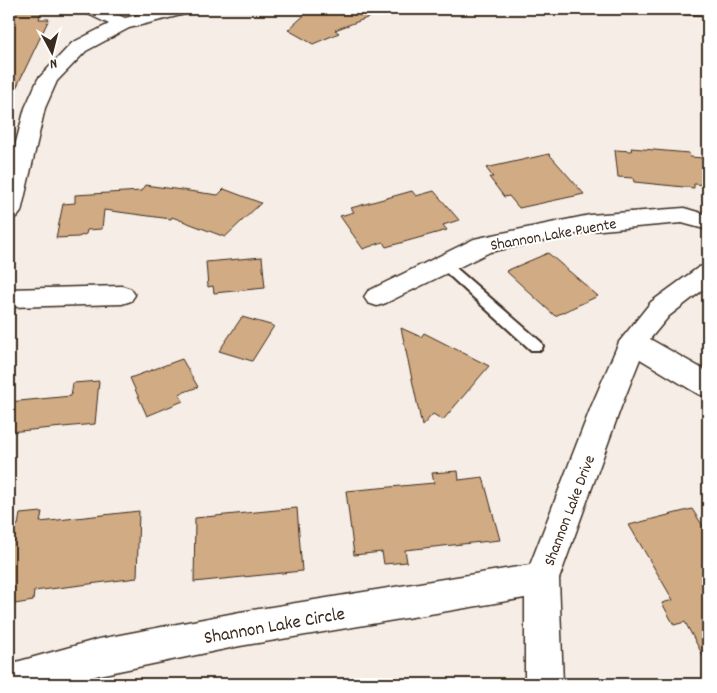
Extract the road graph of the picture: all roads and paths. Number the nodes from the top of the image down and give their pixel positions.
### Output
1 (92, 9) edge
2 (184, 9) edge
3 (680, 9) edge
4 (708, 10) edge
5 (122, 24) junction
6 (9, 212) edge
7 (708, 223) edge
8 (444, 264) junction
9 (708, 273) edge
10 (122, 295) dead end
11 (377, 297) dead end
12 (9, 298) edge
13 (633, 342) junction
14 (536, 346) dead end
15 (708, 386) edge
16 (542, 579) junction
17 (9, 683) edge
18 (544, 684) edge

1 - 5 street
2 - 5 street
3 - 4 street
5 - 6 street
7 - 8 street, Shannon Lake Puente
8 - 11 street, Shannon Lake Puente
8 - 14 lane
9 - 13 street, Shannon Lake Drive
10 - 12 street
13 - 15 street
13 - 16 street, Shannon Lake Drive
16 - 17 street, Shannon Lake Circle
16 - 18 street, Shannon Lake Drive

